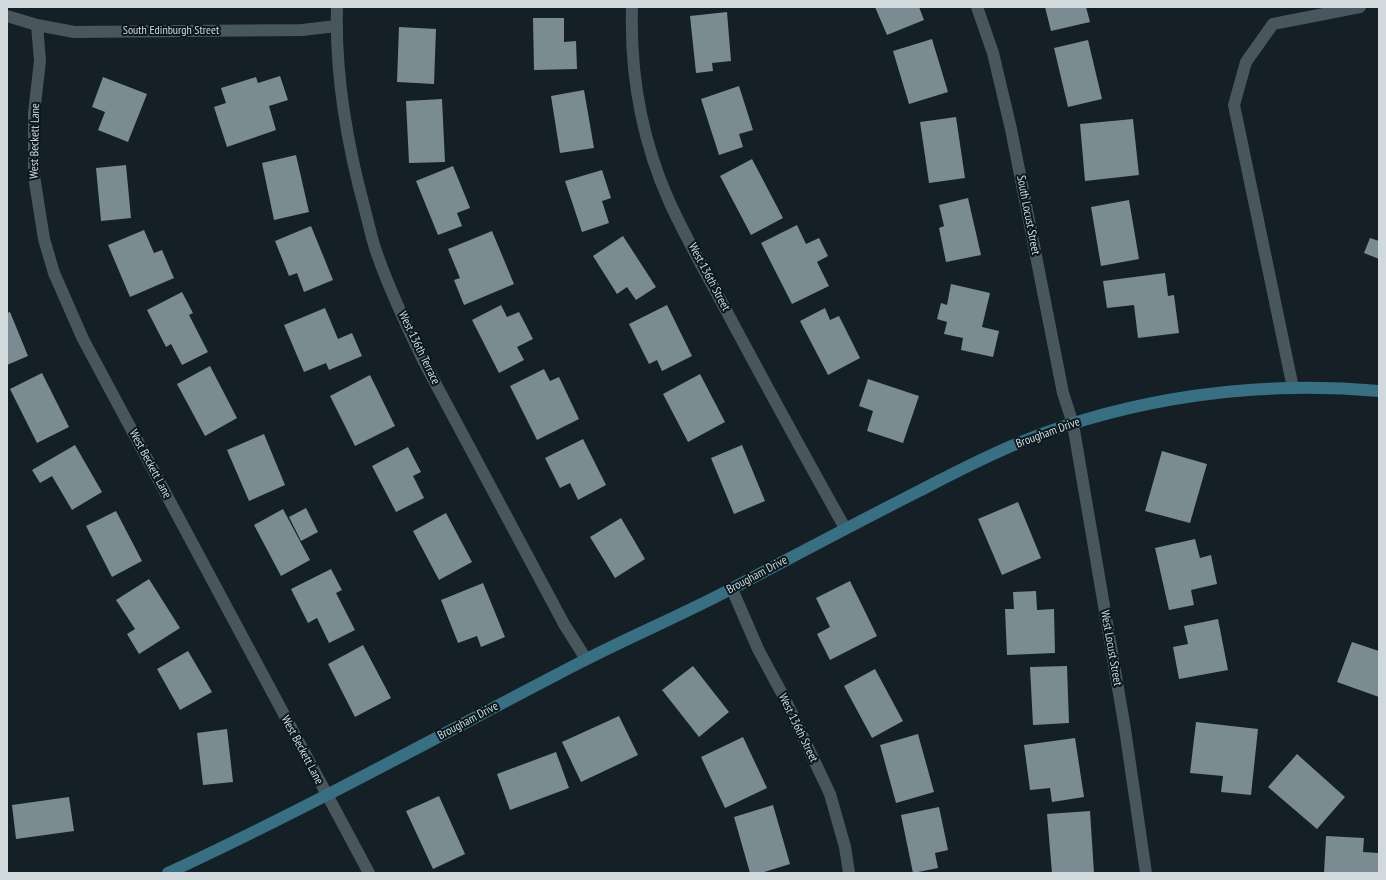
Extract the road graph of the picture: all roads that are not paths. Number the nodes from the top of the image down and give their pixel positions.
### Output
1 (337, 7) edge
2 (632, 7) edge
3 (977, 7) edge
4 (1360, 7) edge
5 (7, 16) edge
6 (37, 25) junction
7 (336, 26) junction
8 (1293, 388) junction
9 (1379, 391) edge
10 (1072, 424) junction
11 (845, 528) junction
12 (732, 589) junction
13 (586, 659) junction
14 (326, 796) junction
15 (168, 873) edge
16 (369, 873) edge
17 (849, 873) edge
18 (1146, 873) edge

1 - 7 street, West 136th Terrace
2 - 11 street, West 136th Street
3 - 10 street, South Locust Street
4 - 8 street
5 - 6 street, South Edinburgh Street
6 - 7 street, South Edinburgh Street
6 - 14 street, West Beckett Lane
7 - 13 street, West 136th Terrace
8 - 9 street, Brougham Drive
8 - 10 street, Brougham Drive
10 - 11 street, Brougham Drive
10 - 18 street, West Locust Street
11 - 12 street, Brougham Drive
12 - 13 street, Brougham Drive
12 - 17 street, West 136th Street
13 - 14 street, Brougham Drive
14 - 15 street, Brougham Drive
14 - 16 street, West Beckett Lane

